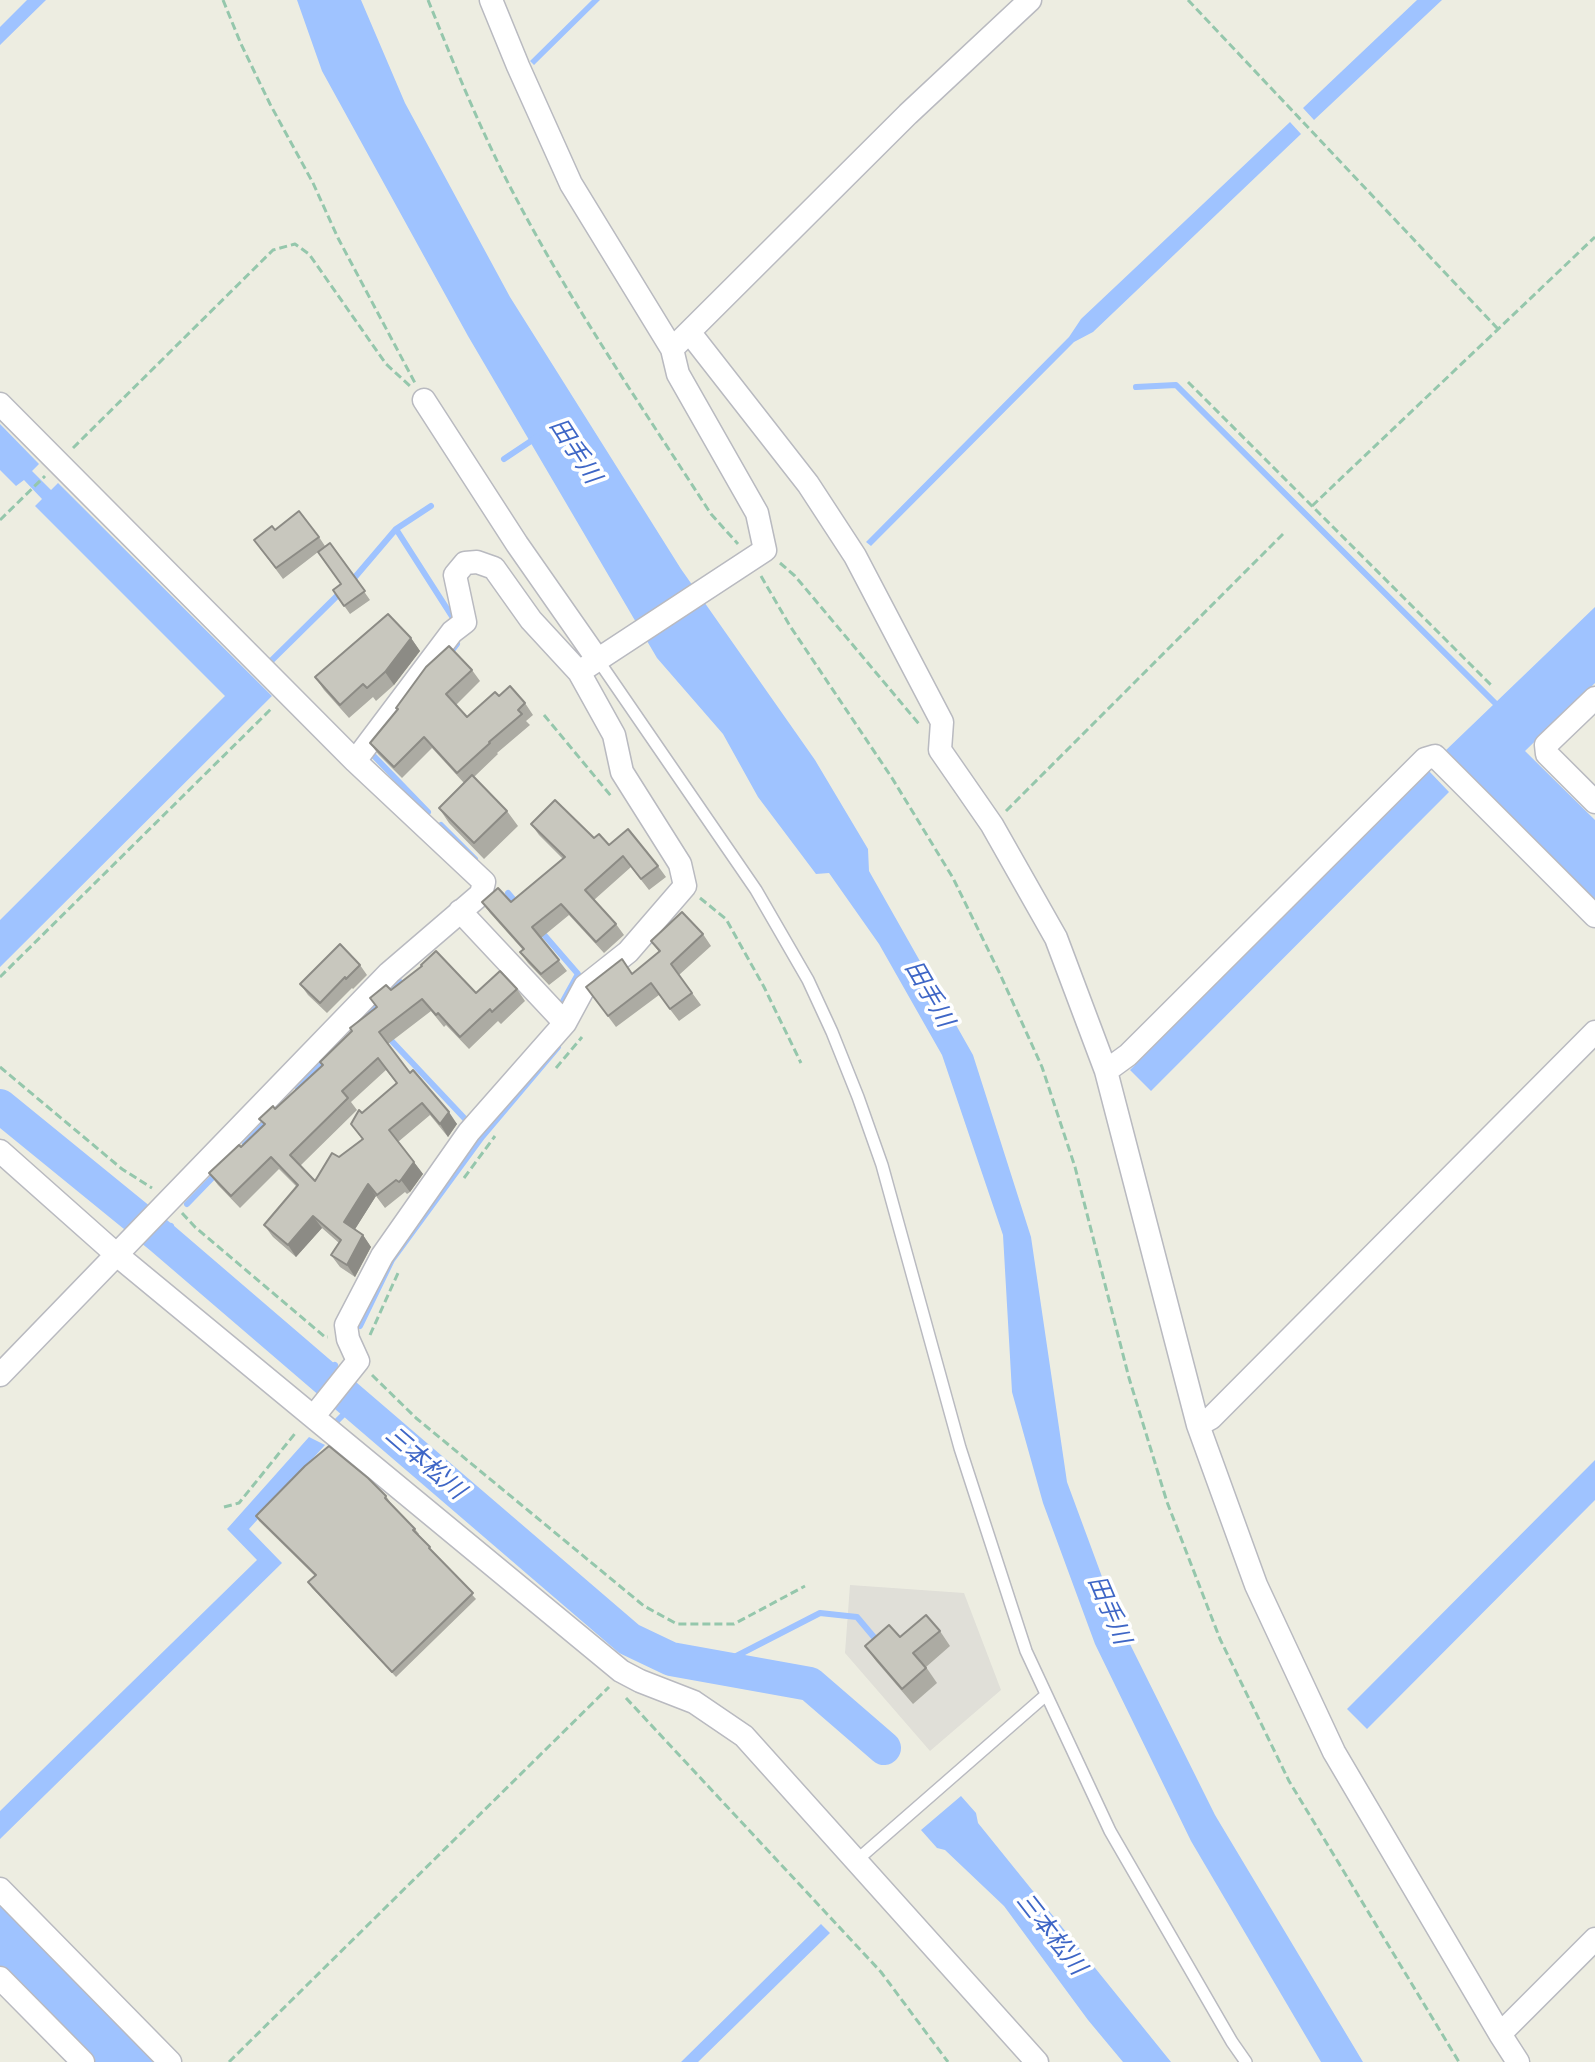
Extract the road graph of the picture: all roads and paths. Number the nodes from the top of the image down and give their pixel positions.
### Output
1 (223, 0) edge
2 (428, 0) edge
3 (491, 0) edge
4 (1030, 0) edge
5 (1188, 0) edge
6 (1595, 237) edge
7 (1498, 329) junction
8 (690, 333) junction
9 (672, 349) junction
10 (1188, 382) dead end
11 (424, 400) junction
12 (0, 404) edge
13 (50, 471) junction
14 (1312, 506) junction
15 (0, 520) edge
16 (1283, 534) dead end
17 (751, 560) junction
18 (595, 662) junction
19 (1491, 685) dead end
20 (287, 693) junction
21 (1595, 698) edge
22 (940, 750) junction
23 (355, 761) junction
24 (1595, 802) edge
25 (992, 825) junction
26 (460, 911) junction
27 (1595, 916) edge
28 (0, 977) edge
29 (565, 1023) junction
30 (1595, 1032) edge
31 (1106, 1071) junction
32 (552, 1072) dead end
33 (504, 1126) dead end
34 (0, 1151) edge
35 (458, 1186) dead end
36 (120, 1252) junction
37 (398, 1274) dead end
38 (358, 1361) junction
39 (0, 1375) edge
40 (314, 1416) junction
41 (1198, 1425) junction
42 (224, 1507) dead end
43 (805, 1586) dead end
44 (618, 1676) junction
45 (1046, 1695) junction
46 (857, 1860) junction
47 (0, 1889) edge
48 (1595, 1939) edge
49 (0, 1978) edge
50 (1500, 2034) junction
51 (83, 2062) edge
52 (170, 2062) edge
53 (229, 2062) edge
54 (948, 2062) edge
55 (1037, 2062) edge
56 (1246, 2062) edge
57 (1459, 2062) edge
58 (1518, 2062) edge

1 - 11 path
2 - 17 path
3 - 9 street
4 - 8 street
5 - 7 path
6 - 7 path
7 - 14 path
8 - 9 street
8 - 22 street
9 - 17 street
10 - 14 path
11 - 13 path
11 - 18 street
12 - 13 street
13 - 15 path
13 - 20 street
14 - 19 path
16 - 25 path
17 - 18 street
17 - 22 path
17 - 57 path
18 - 23 street
18 - 29 street
18 - 45 lane
20 - 23 street
20 - 28 path
21 - 24 street
22 - 25 street
23 - 26 street
25 - 31 street
26 - 29 street
26 - 36 street
27 - 31 street
29 - 32 path
29 - 38 street
30 - 41 street
31 - 41 street
33 - 35 path
34 - 36 street
36 - 39 street
36 - 40 street
37 - 38 path
38 - 40 street
38 - 43 path
40 - 42 path
40 - 44 street
41 - 50 street
44 - 46 street
44 - 53 path
44 - 54 path
45 - 46 lane
45 - 56 lane
46 - 55 street
47 - 52 street
48 - 50 street
49 - 51 street
50 - 58 street

